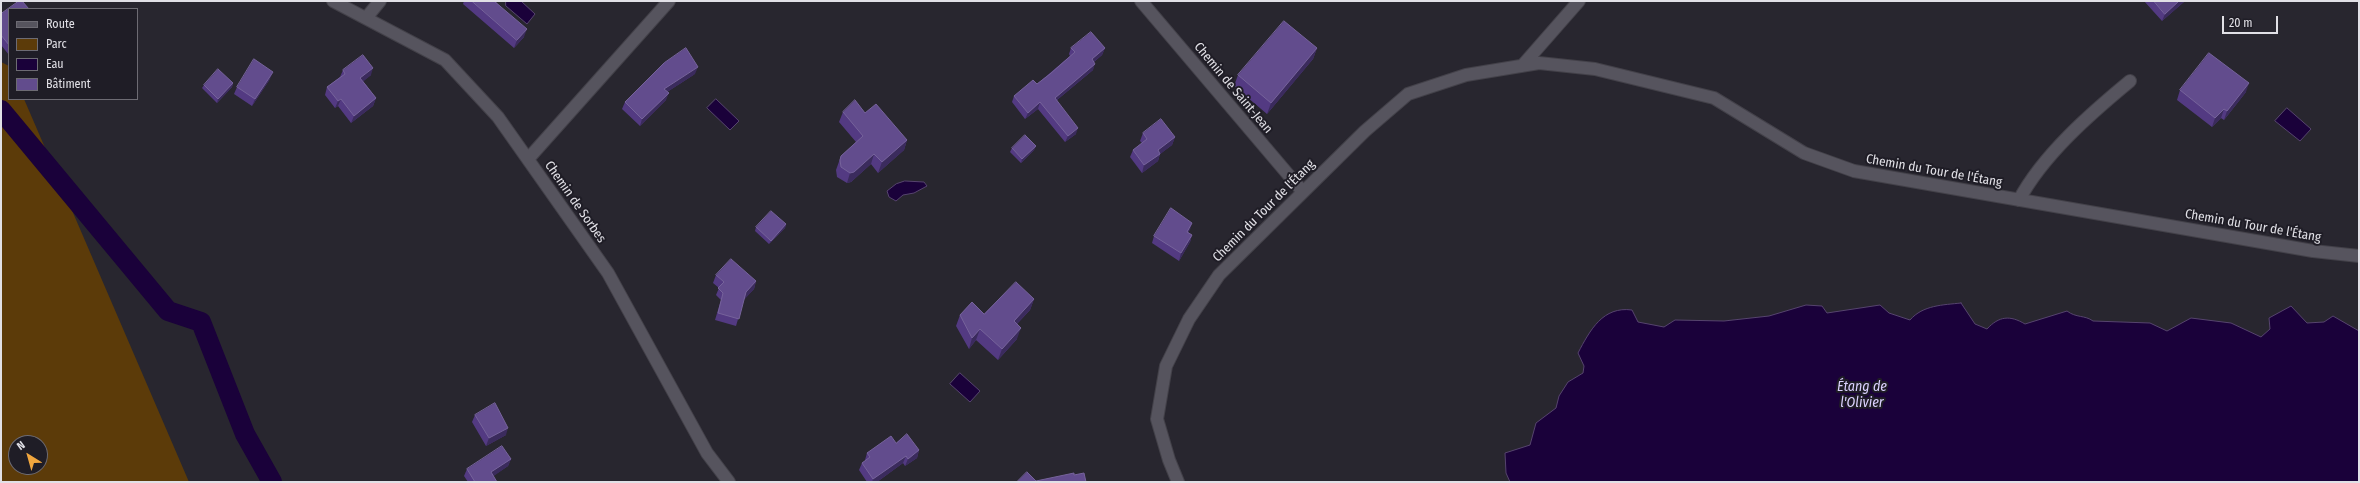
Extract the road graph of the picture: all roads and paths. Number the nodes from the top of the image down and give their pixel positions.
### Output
1 (333, 1) edge
2 (380, 1) edge
3 (669, 1) edge
4 (1141, 1) edge
5 (1579, 1) edge
6 (366, 18) junction
7 (1522, 66) junction
8 (2130, 82) dead end
9 (528, 159) junction
10 (1303, 192) junction
11 (2019, 200) junction
12 (2359, 256) edge
13 (729, 482) edge
14 (1178, 482) edge

1 - 6 street, Chemin de Sorbes
2 - 6 street
3 - 9 street
4 - 10 street, Chemin de Saint-Jean
5 - 7 street
6 - 9 street, Chemin de Sorbes
7 - 10 street, Chemin du Tour de l'Étang
7 - 11 street, Chemin du Tour de l'Étang
8 - 11 street
9 - 13 street, Chemin de Sorbes
10 - 14 street, Chemin du Tour de l'Étang
11 - 12 street, Chemin du Tour de l'Étang

